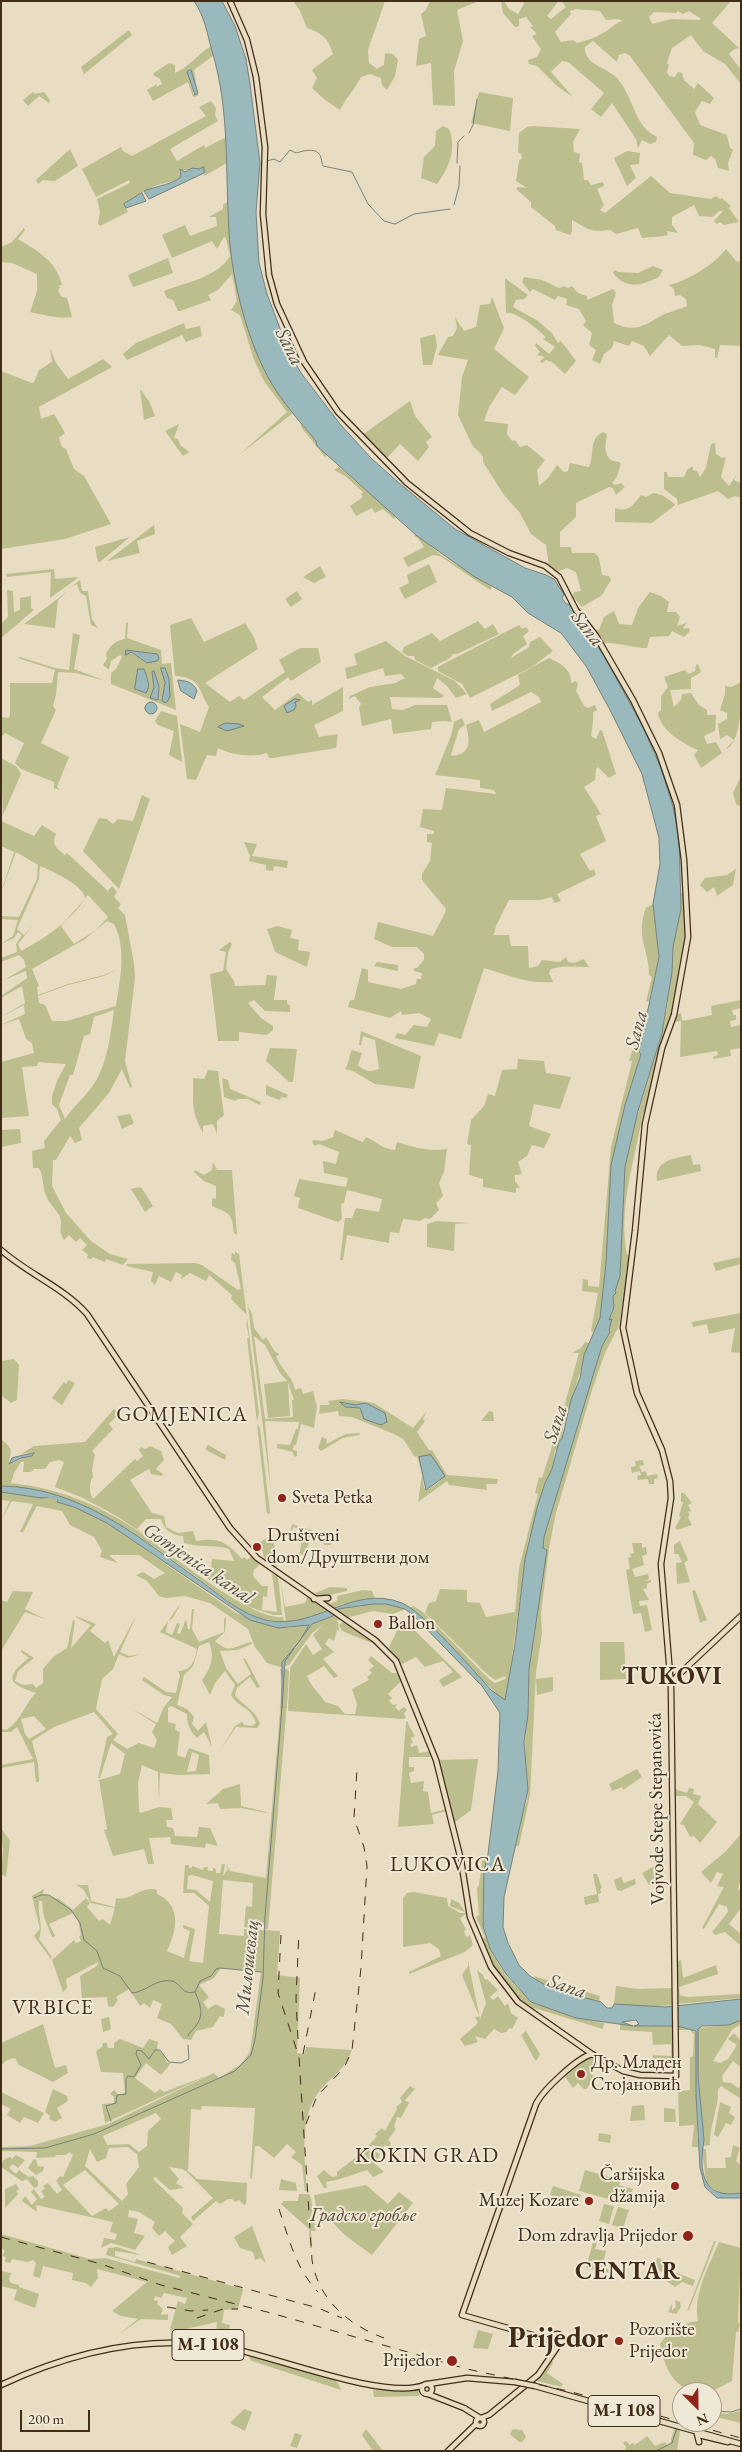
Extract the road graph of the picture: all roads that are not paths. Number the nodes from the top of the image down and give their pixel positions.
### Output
1 (230, 1) edge
2 (1, 1250) edge
3 (314, 1598) junction
4 (326, 1607) junction
5 (741, 1616) edge
6 (669, 1672) junction
7 (677, 1676) junction
8 (671, 1685) junction
9 (592, 2054) junction
10 (553, 2340) junction
11 (560, 2343) junction
12 (556, 2350) junction
13 (1, 2385) edge
14 (429, 2389) junction
15 (479, 2422) junction
16 (672, 2425) edge
17 (692, 2432) edge
18 (697, 2432) edge
19 (697, 2434) junction
20 (710, 2438) junction
21 (735, 2442) junction
22 (741, 2444) edge
23 (448, 2451) edge

1 - 6 main road, Vojvode Stepe Stepanovića
2 - 3 main road
3 - 4 main road
3 - 4 main road
4 - 9 main road
5 - 7 main road
6 - 7 main road
6 - 8 main road, Vojvode Stepe Stepanovića
7 - 8 main road
8 - 9 main road, Vojvode Stepe Stepanovića
9 - 10 main road
10 - 11 main road
10 - 11 main road
10 - 12 main road
11 - 12 main road
12 - 15 main road
13 - 14 main road, M-I 108
14 - 15 main road
14 - 16 main road, M-I 108, bridge
15 - 23 main road
17 - 19 main road, M-I 108
18 - 21 main road, M-I 108
19 - 20 main road, M-I 108
19 - 20 main road
20 - 21 main road, M-I 108
21 - 22 main road, M-I 108

